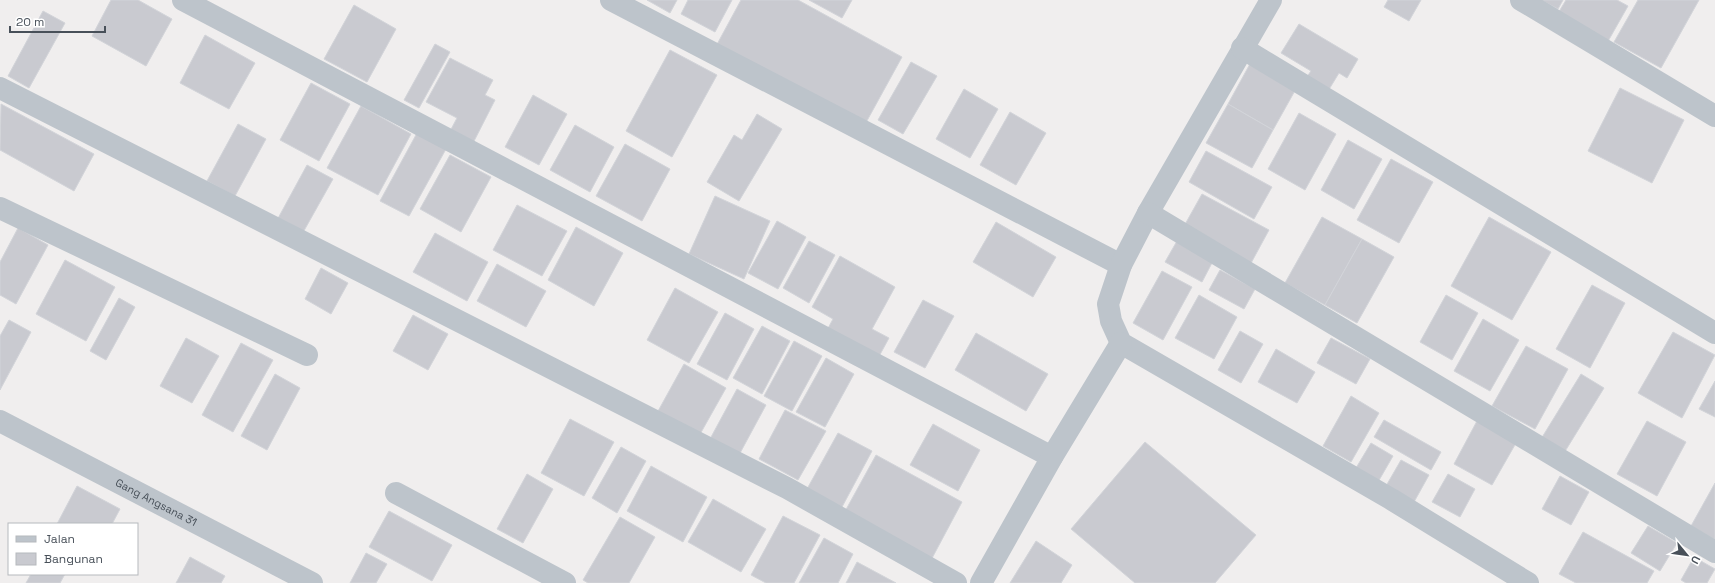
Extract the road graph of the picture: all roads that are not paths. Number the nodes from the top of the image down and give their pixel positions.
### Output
1 (183, 0) edge
2 (611, 0) edge
3 (1271, 0) edge
4 (1521, 0) edge
5 (1242, 48) junction
6 (0, 88) edge
7 (1715, 116) edge
8 (0, 208) edge
9 (1148, 213) junction
10 (1121, 265) junction
11 (1715, 333) edge
12 (1121, 343) junction
13 (307, 354) dead end
14 (0, 421) edge
15 (1052, 456) junction
16 (396, 493) dead end
17 (1715, 552) edge
18 (1525, 582) edge
19 (312, 583) edge
20 (565, 583) edge
21 (956, 583) edge
22 (981, 583) edge

1 - 15 street
2 - 10 street
3 - 5 street
4 - 7 street
5 - 9 street
5 - 11 street
6 - 21 street
8 - 13 street
9 - 10 street
9 - 17 street
10 - 12 street
12 - 15 street
12 - 18 street
14 - 19 street, Gang Angsana 31
15 - 22 street
16 - 20 street

